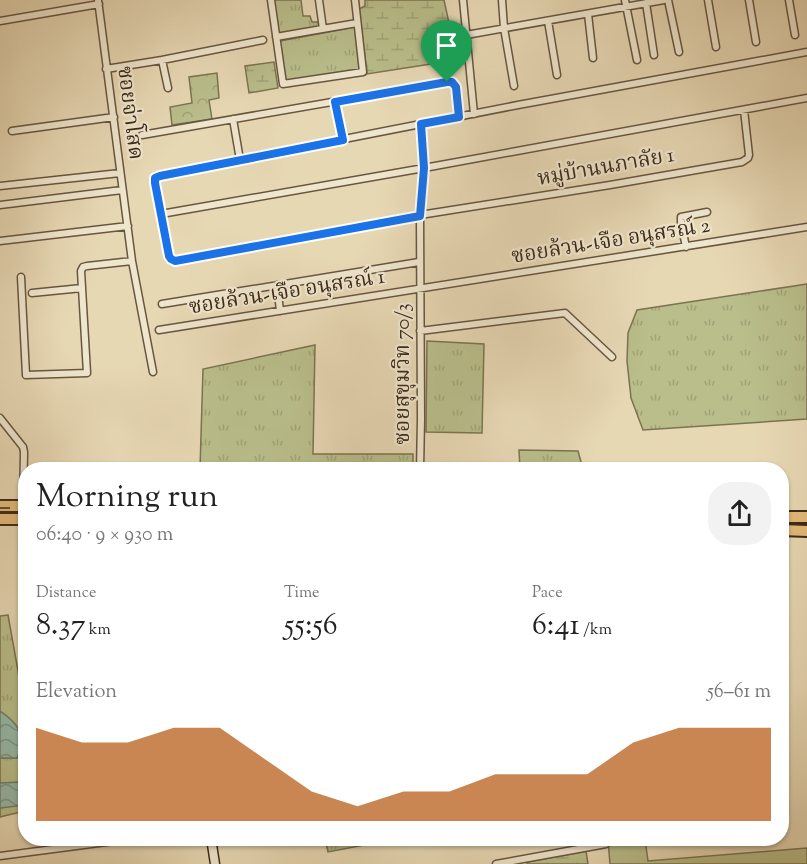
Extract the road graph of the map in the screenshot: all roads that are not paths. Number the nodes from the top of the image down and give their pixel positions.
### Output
1 (271, 0) edge
2 (319, 0) edge
3 (355, 0) edge
4 (463, 0) edge
5 (502, 0) edge
6 (666, 0) edge
7 (708, 0) edge
8 (749, 0) edge
9 (789, 0) edge
10 (98, 2) edge
11 (626, 3) edge
12 (646, 3) junction
13 (588, 14) junction
14 (0, 21) edge
15 (548, 21) junction
16 (357, 23) junction
17 (504, 28) junction
18 (323, 29) junction
19 (466, 35) junction
20 (795, 35) dead end
21 (276, 37) junction
22 (262, 40) dead end
23 (756, 42) dead end
24 (716, 47) dead end
25 (679, 52) dead end
26 (807, 52) edge
27 (654, 56) dead end
28 (593, 58) dead end
29 (162, 60) junction
30 (637, 60) dead end
31 (106, 69) junction
32 (557, 75) dead end
33 (514, 86) dead end
34 (168, 88) dead end
35 (807, 98) edge
36 (335, 102) junction
37 (744, 110) junction
38 (474, 114) junction
39 (114, 117) junction
40 (459, 117) junction
41 (232, 119) junction
42 (421, 124) junction
43 (12, 131) dead end
44 (142, 135) dead end
45 (343, 140) junction
46 (240, 160) junction
47 (424, 168) junction
48 (120, 173) junction
49 (0, 186) edge
50 (122, 190) junction
51 (0, 205) edge
52 (707, 212) dead end
53 (161, 214) junction
54 (420, 216) junction
55 (128, 226) junction
56 (807, 227) edge
57 (0, 241) edge
58 (686, 247) junction
59 (132, 261) junction
60 (419, 262) junction
61 (21, 277) dead end
62 (277, 285) junction
63 (82, 288) junction
64 (420, 289) junction
65 (32, 293) dead end
66 (162, 304) dead end
67 (280, 311) junction
68 (159, 330) dead end
69 (420, 331) junction
70 (612, 357) dead end
71 (153, 372) dead end
72 (0, 418) edge
73 (24, 462) edge
74 (420, 462) edge
75 (0, 506) edge
76 (18, 506) edge
77 (789, 517) edge
78 (807, 517) edge
79 (0, 519) edge
80 (18, 519) edge
81 (789, 530) edge
82 (807, 531) edge
83 (76, 846) edge
84 (212, 846) edge
85 (595, 846) edge
86 (0, 856) edge
87 (215, 864) edge
88 (496, 864) edge

1 - 21 street
2 - 18 street
3 - 16 street
4 - 19 street
5 - 17 street
6 - 12 street
6 - 25 street
7 - 24 street
8 - 23 street
9 - 20 street
10 - 14 street
10 - 31 street, ซอยจ่าโสด
11 - 12 street
11 - 13 street
11 - 30 street
12 - 27 street
13 - 15 street
13 - 28 street
15 - 17 street
15 - 32 street
16 - 18 street
16 - 21 street
17 - 19 street
17 - 33 street
18 - 21 street
19 - 38 street
22 - 29 street
26 - 38 street
29 - 31 street
29 - 34 street
31 - 39 street, ซอยจ่าโสด
35 - 37 street
36 - 40 street
36 - 41 street
36 - 45 street
37 - 47 street
37 - 54 street, หมู่บ้านนภาลัย 1
38 - 40 street
39 - 43 street
39 - 48 street, ซอยจ่าโสด
40 - 42 street
41 - 44 street
41 - 46 street
42 - 45 street
42 - 47 street, ซอยสุขุมวิท 70/3
45 - 46 street
46 - 53 street
47 - 53 street
47 - 54 street, ซอยสุขุมวิท 70/3
48 - 49 street
48 - 50 street, ซอยจ่าโสด
50 - 51 street
50 - 55 street, ซอยจ่าโสด
52 - 58 street
53 - 54 street, หมู่บ้านนภาลัย 1
54 - 60 street, ซอยสุขุมวิท 70/3
55 - 57 street
55 - 59 street, ซอยจ่าโสด
56 - 58 street, ซอยล้วน-เจือ อนุสรณ์ 2
58 - 64 street, ซอยล้วน-เจือ อนุสรณ์ 2
59 - 63 street
59 - 71 street, ซอยจ่าโสด
60 - 62 street
60 - 64 street, ซอยสุขุมวิท 70/3
61 - 63 street
62 - 66 street
62 - 67 street
63 - 65 street
64 - 67 street, ซอยล้วน-เจือ อนุสรณ์ 1
64 - 69 street, ซอยสุขุมวิท 70/3
67 - 68 street, ซอยล้วน-เจือ อนุสรณ์ 1
69 - 70 street
69 - 74 street, ซอยสุขุมวิท 70/3
72 - 73 street
75 - 76 highway
77 - 78 highway
79 - 80 highway
81 - 82 highway
83 - 86 street
84 - 87 street
85 - 88 street

